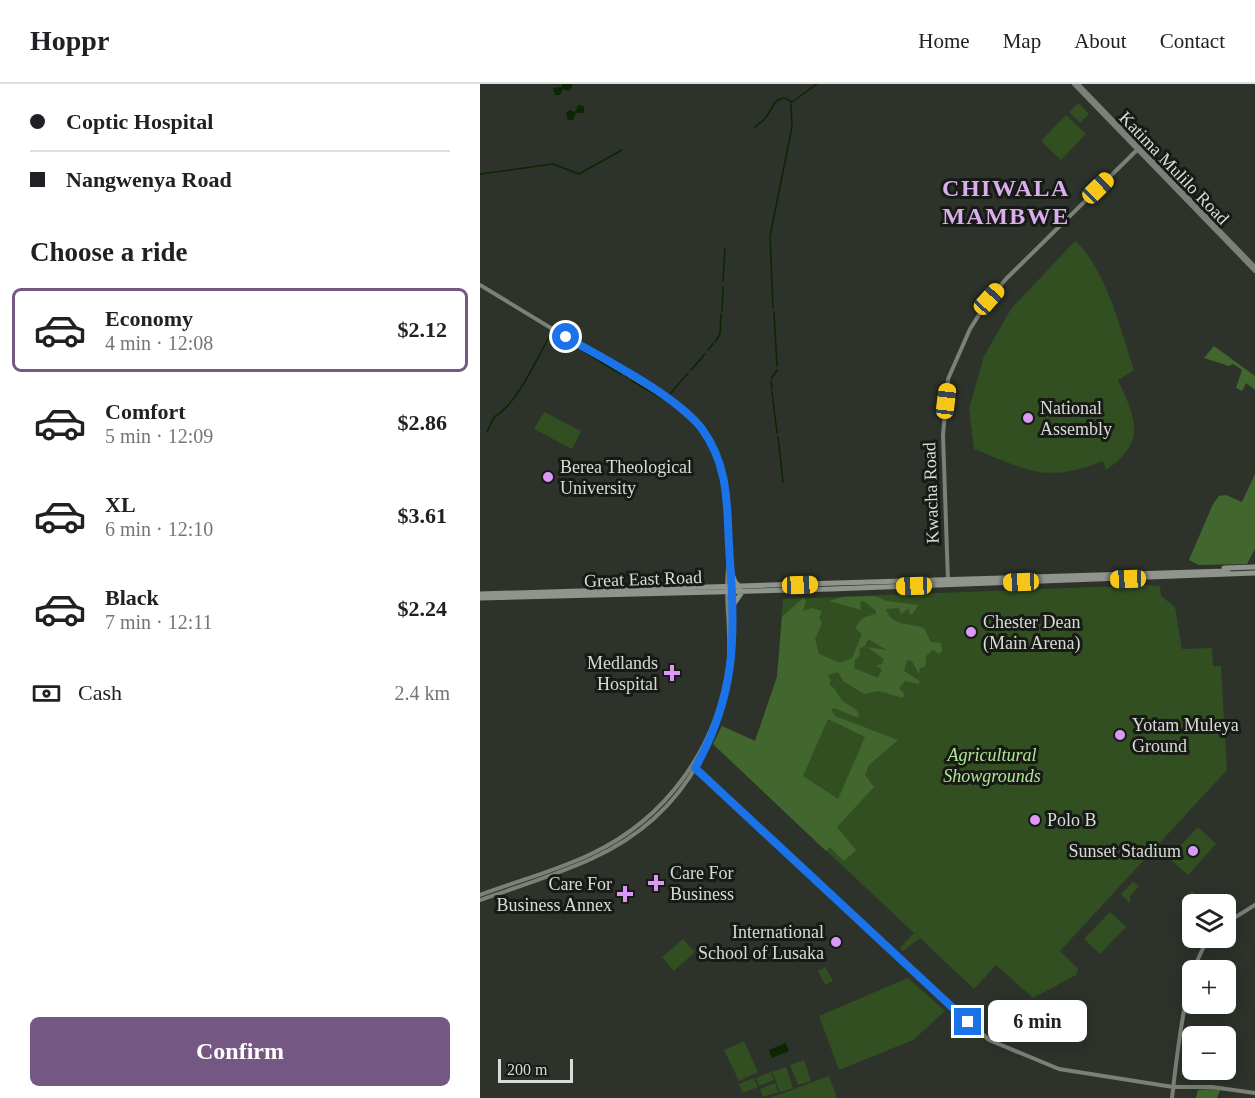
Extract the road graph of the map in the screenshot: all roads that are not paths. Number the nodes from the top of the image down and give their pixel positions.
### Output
1 (1076, 84) edge
2 (1138, 149) junction
3 (1255, 269) edge
4 (480, 285) edge
5 (730, 562) junction
6 (731, 571) junction
7 (1255, 572) edge
8 (948, 583) junction
9 (742, 589) junction
10 (729, 591) junction
11 (480, 596) edge
12 (733, 605) junction
13 (694, 766) junction
14 (700, 772) junction
15 (692, 773) junction
16 (480, 895) edge
17 (480, 900) edge
18 (1255, 905) edge
19 (1236, 917) edge
20 (1205, 948) edge
21 (1173, 1087) junction
22 (1255, 1093) edge
23 (1172, 1098) edge

1 - 2 main road, Katima Mulilo Road
2 - 3 main road, Katima Mulilo Road
2 - 8 main road, Kwacha Road
4 - 5 main road
5 - 6 main road
5 - 10 main road
6 - 9 main road
6 - 10 main road
7 - 8 main road, Great East Road
7 - 8 main road, Great East Road
8 - 9 main road, Great East Road
9 - 10 main road, Great East Road
9 - 12 main road
10 - 11 main road, Great East Road
10 - 12 main road
10 - 13 main road
12 - 13 main road
13 - 14 main road
13 - 15 main road
13 - 16 main road
14 - 15 main road
14 - 21 main road
15 - 17 main road
18 - 19 main road
20 - 21 main road
21 - 22 main road
21 - 23 main road

